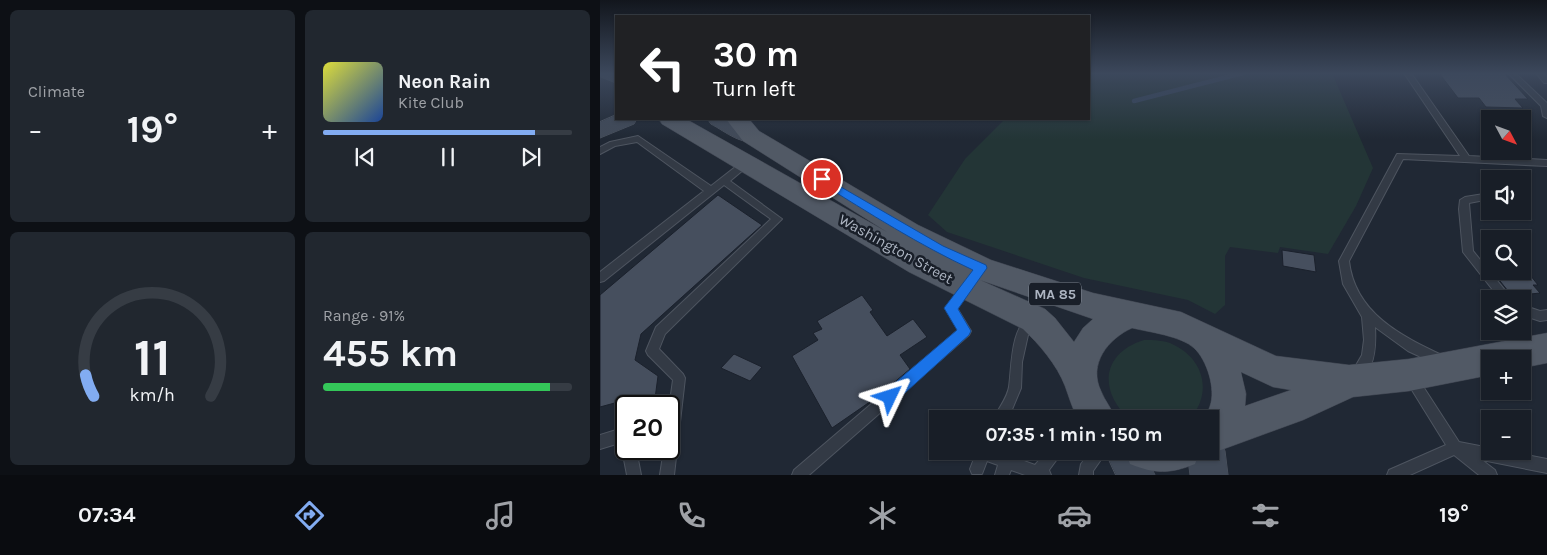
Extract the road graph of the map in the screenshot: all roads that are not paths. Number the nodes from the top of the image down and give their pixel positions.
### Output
1 (1423, 95) edge
2 (1535, 95) edge
3 (615, 106) edge
4 (600, 114) edge
5 (1547, 116) edge
6 (624, 120) edge
7 (672, 120) edge
8 (722, 120) edge
9 (744, 127) edge
10 (600, 131) edge
11 (600, 151) edge
12 (1466, 158) junction
13 (1547, 163) edge
14 (746, 164) junction
15 (724, 181) junction
16 (711, 191) junction
17 (1481, 198) edge
18 (600, 278) edge
19 (975, 278) junction
20 (1500, 290) edge
21 (1531, 313) edge
22 (1131, 315) junction
23 (1547, 315) edge
24 (1368, 316) junction
25 (1034, 320) junction
26 (1206, 339) junction
27 (1547, 348) edge
28 (1531, 351) edge
29 (1481, 362) edge
30 (1454, 367) junction
31 (1409, 375) junction
32 (1349, 381) junction
33 (676, 395) edge
34 (1087, 406) edge
35 (1006, 410) edge
36 (1219, 424) edge
37 (1219, 436) edge
38 (615, 438) edge
39 (600, 442) edge
40 (1455, 448) junction
41 (631, 460) edge
42 (668, 460) edge
43 (980, 460) edge
44 (994, 460) edge
45 (1049, 460) edge
46 (1093, 460) edge
47 (1127, 460) edge
48 (1209, 460) edge
49 (1547, 466) edge
50 (1004, 468) edge
51 (977, 470) dead end
52 (1039, 474) edge
53 (634, 475) edge
54 (667, 475) edge
55 (799, 475) edge
56 (1086, 475) edge
57 (1136, 475) edge
58 (1209, 475) edge
59 (1394, 475) edge
60 (1490, 475) edge

1 - 12 lane
2 - 5 lane
3 - 4 main road
6 - 10 main road
7 - 14 main road, Washington Street / MA 85
8 - 9 main road, Washington Street / MA 85
9 - 19 main road, Washington Street / MA 85
11 - 16 lane
12 - 13 lane
12 - 24 lane
14 - 15 lane
14 - 19 main road, Washington Street / MA 85
15 - 16 lane
15 - 33 lane
16 - 18 lane
17 - 20 lane
19 - 22 main road, Washington Street / MA 85
19 - 25 main road, Washington Street / MA 85
19 - 55 lane
21 - 23 lane
22 - 26 main road, Washington Street / MA 85
22 - 34 main road, Washington Street
24 - 30 lane
24 - 32 lane
25 - 34 main road, Washington Street / MA 85
25 - 35 lane
26 - 32 main road, Washington Street / MA 85
26 - 36 main road, Washington Street
27 - 28 main road
29 - 30 main road, Washington Street / MA 85
30 - 31 main road, Washington Street / MA 85
31 - 32 main road, Washington Street / MA 85
31 - 40 lane
32 - 37 main road, Washington Street / MA 85
38 - 39 lane
40 - 49 lane
40 - 59 lane
40 - 60 lane
41 - 53 lane
42 - 54 lane
43 - 51 lane
44 - 50 lane
45 - 52 lane
46 - 56 lane
47 - 57 main road
48 - 58 main road
50 - 52 lane

